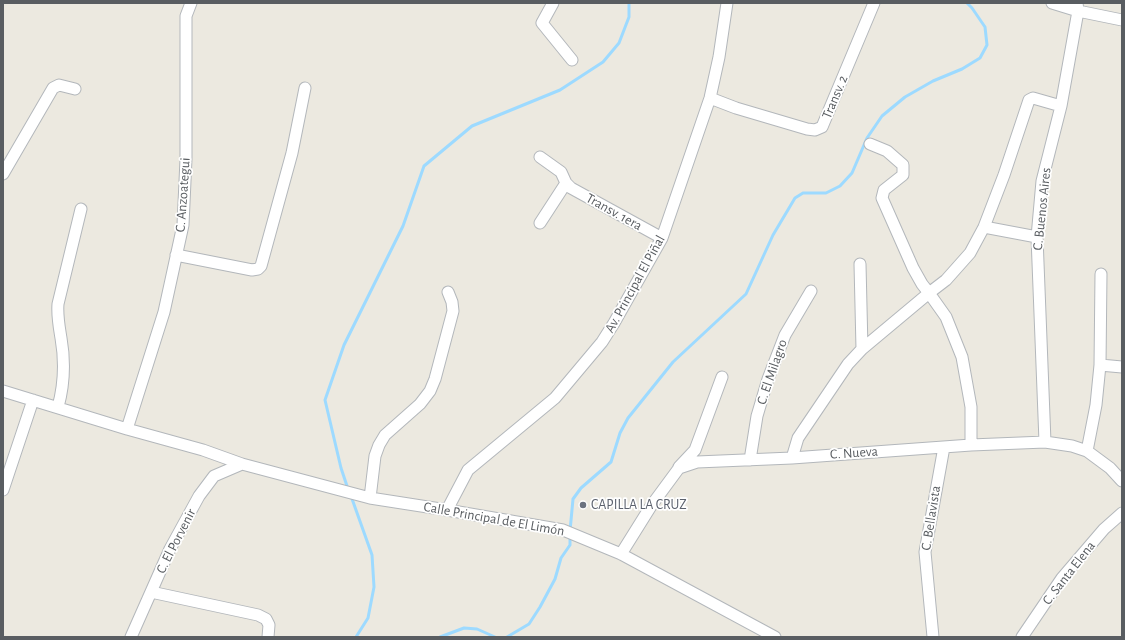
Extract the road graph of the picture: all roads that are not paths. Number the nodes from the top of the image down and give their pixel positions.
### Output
1 (191, 3) edge
2 (553, 3) edge
3 (727, 3) edge
4 (874, 3) edge
5 (1052, 3) edge
6 (1077, 7) edge
7 (1122, 20) edge
8 (572, 60) dead end
9 (305, 88) dead end
10 (75, 89) dead end
11 (710, 98) junction
12 (1061, 106) junction
13 (870, 144) dead end
14 (540, 157) dead end
15 (3, 174) edge
16 (566, 184) junction
17 (81, 209) dead end
18 (540, 223) dead end
19 (984, 226) junction
20 (1037, 237) junction
21 (662, 238) junction
22 (176, 255) junction
23 (860, 264) dead end
24 (1101, 274) dead end
25 (811, 291) dead end
26 (448, 292) dead end
27 (929, 293) junction
28 (862, 349) junction
29 (1100, 365) junction
30 (1122, 367) edge
31 (722, 377) dead end
32 (3, 392) edge
33 (33, 400) junction
34 (58, 407) junction
35 (127, 429) junction
36 (1044, 442) junction
37 (971, 445) junction
38 (944, 447) junction
39 (1087, 451) junction
40 (792, 458) junction
41 (750, 460) junction
42 (242, 464) junction
43 (679, 468) junction
44 (1122, 481) edge
45 (3, 490) edge
46 (370, 498) junction
47 (447, 510) junction
48 (1122, 513) edge
49 (621, 554) junction
50 (151, 592) junction
51 (771, 636) edge
52 (131, 637) edge
53 (268, 637) edge
54 (933, 637) edge
55 (1022, 637) edge

1 - 22 street, C. Anzoategui
2 - 8 street
3 - 11 street, Av. Principal El Piñal
4 - 11 street, Transv. 2
5 - 6 street
6 - 7 street
6 - 12 street, C. Buenos Aires
9 - 22 street
10 - 15 street
11 - 21 street, Av. Principal El Piñal
12 - 19 street
12 - 20 street, C. Buenos Aires
13 - 27 street
14 - 16 street
16 - 18 street
16 - 21 street, Transv. 1era
17 - 34 street
19 - 20 street
19 - 27 street
20 - 36 street, C. Buenos Aires
21 - 47 street, Av. Principal El Piñal
22 - 35 street, C. Anzoategui
23 - 28 street
24 - 29 street
25 - 41 street, C. El Milagro
26 - 46 street
27 - 28 street
27 - 37 street
28 - 40 street
29 - 30 street
29 - 39 street
31 - 43 street
32 - 33 street, Calle Principal de El Limón
33 - 34 street, Calle Principal de El Limón
33 - 45 street
34 - 35 street, Calle Principal de El Limón
35 - 42 street, Calle Principal de El Limón
36 - 37 street, C. Nueva
36 - 39 street, C. Nueva
37 - 38 street, C. Nueva
38 - 40 street, C. Nueva
38 - 54 street, C. Bellavista
39 - 44 street, C. Nueva
40 - 41 street, C. Nueva
41 - 43 street, C. Nueva
42 - 46 street, Calle Principal de El Limón
42 - 50 street, C. El Porvenir
43 - 49 street
46 - 47 street, Calle Principal de El Limón
47 - 49 street, Calle Principal de El Limón
48 - 55 street, C. Santa Elena
49 - 51 street, Calle Principal de El Limón
50 - 52 street, C. El Porvenir
50 - 53 street

